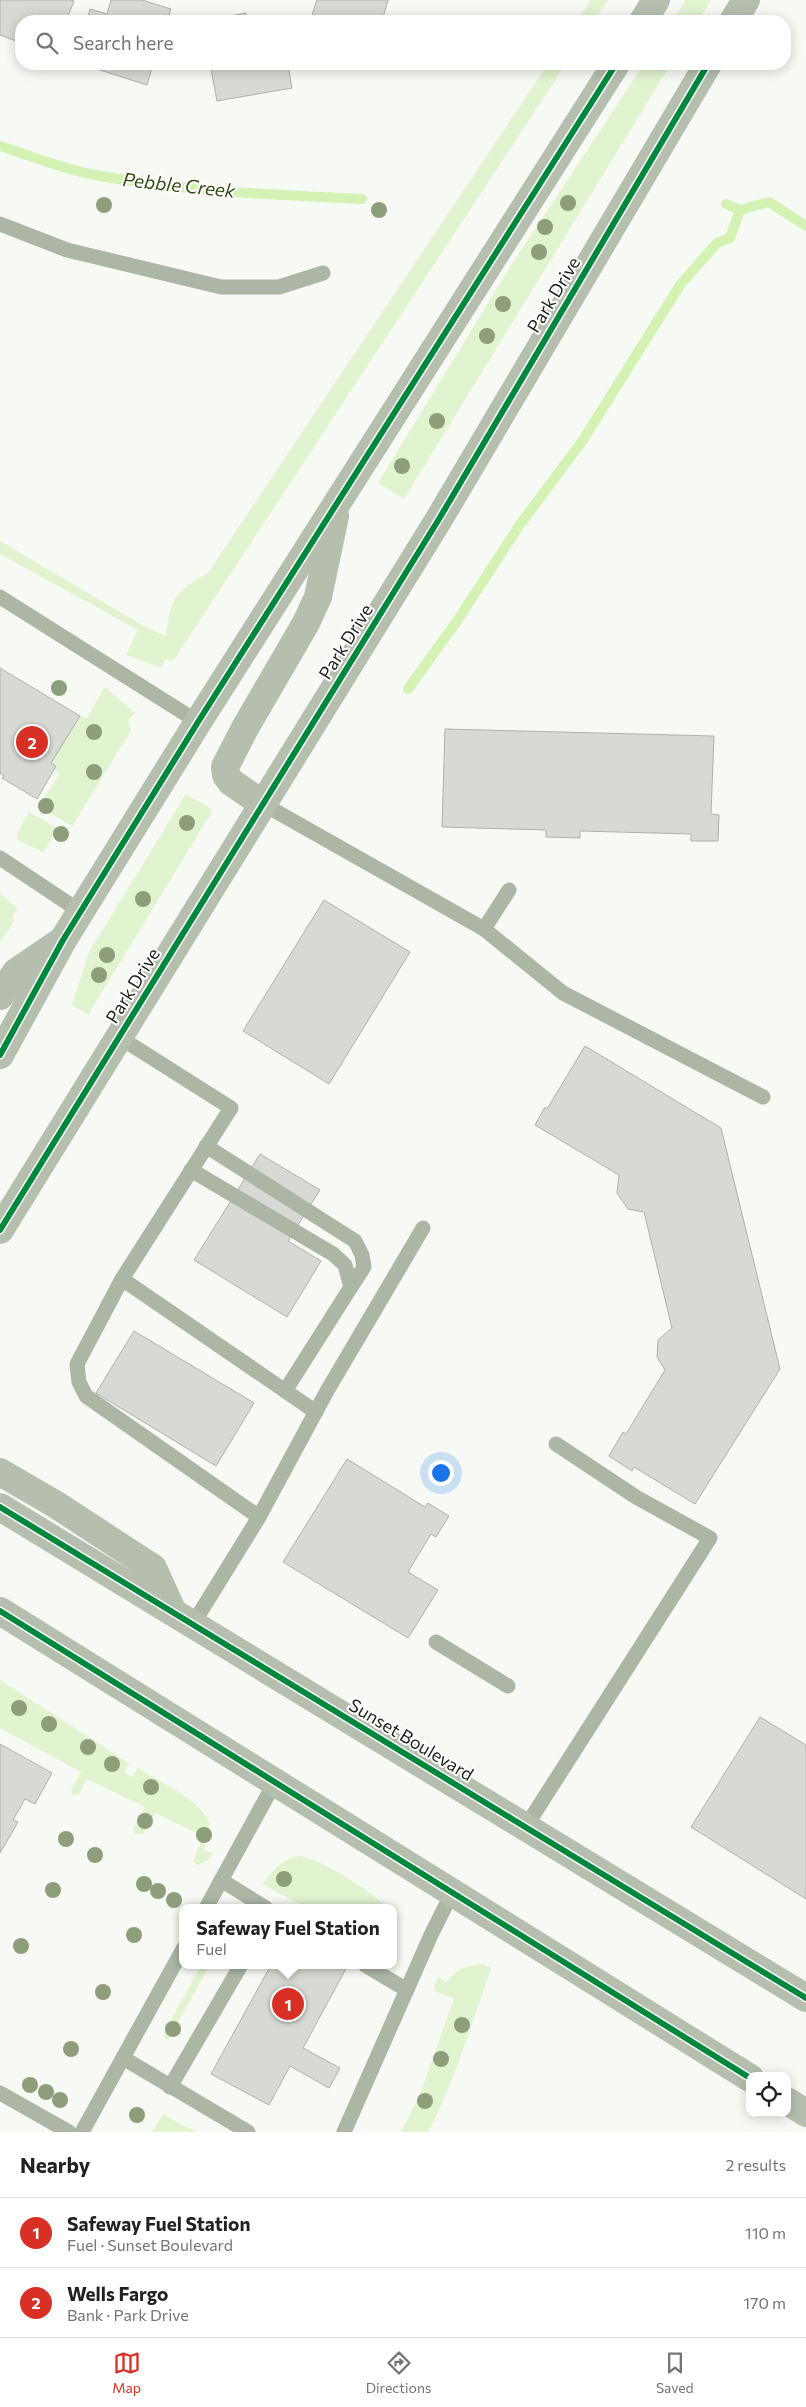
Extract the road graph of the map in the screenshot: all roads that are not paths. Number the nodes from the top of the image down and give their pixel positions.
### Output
1 (656, 0) edge
2 (746, 0) edge
3 (647, 15) edge
4 (737, 15) edge
5 (612, 70) edge
6 (704, 70) edge
7 (0, 224) edge
8 (322, 273) dead end
9 (339, 497) junction
10 (0, 597) edge
11 (198, 722) junction
12 (263, 804) junction
13 (0, 858) edge
14 (509, 890) dead end
15 (81, 912) junction
16 (484, 929) junction
17 (63, 940) junction
18 (0, 996) edge
19 (119, 1037) junction
20 (0, 1054) edge
21 (763, 1097) dead end
22 (206, 1146) junction
23 (191, 1170) junction
24 (423, 1228) dead end
25 (0, 1230) edge
26 (122, 1279) junction
27 (351, 1287) junction
28 (285, 1391) junction
29 (316, 1412) junction
30 (556, 1444) dead end
31 (0, 1472) edge
32 (0, 1507) edge
33 (259, 1517) junction
34 (0, 1611) edge
35 (183, 1618) junction
36 (436, 1642) dead end
37 (508, 1686) dead end
38 (275, 1782) junction
39 (525, 1828) junction
40 (221, 1880) junction
41 (452, 1893) junction
42 (208, 1904) edge
43 (260, 1904) edge
44 (179, 1956) edge
45 (239, 1969) edge
46 (372, 1969) edge
47 (407, 1990) junction
48 (806, 1998) edge
49 (123, 2058) junction
50 (746, 2076) edge
51 (170, 2087) junction
52 (0, 2093) edge
53 (791, 2104) edge
54 (806, 2113) edge
55 (69, 2132) edge
56 (82, 2132) edge
57 (248, 2132) edge
58 (344, 2132) edge

1 - 3 main road
2 - 4 main road
5 - 9 main road
6 - 12 main road, Park Drive
7 - 8 lane
9 - 11 main road
9 - 12 main road
10 - 11 lane
11 - 15 main road
12 - 16 lane
12 - 19 main road, Park Drive
13 - 15 lane
14 - 16 lane
15 - 17 main road
16 - 21 lane
17 - 18 main road
17 - 20 main road
19 - 22 lane
19 - 25 main road, Park Drive
22 - 23 lane
22 - 27 lane
23 - 26 lane
23 - 27 lane
24 - 29 lane
26 - 28 lane
26 - 33 lane
27 - 28 lane
28 - 29 lane
29 - 33 lane
30 - 39 lane
31 - 35 main road
32 - 35 main road, Sunset Boulevard
33 - 35 lane
34 - 38 main road
35 - 39 main road, Sunset Boulevard
36 - 37 lane
38 - 40 lane
38 - 41 main road
39 - 48 main road, Sunset Boulevard
40 - 42 lane
40 - 43 lane
41 - 47 lane
41 - 50 main road
44 - 49 lane
45 - 51 lane
46 - 47 lane
47 - 58 lane
49 - 51 lane
49 - 56 lane
51 - 57 lane
52 - 55 lane
53 - 54 main road

